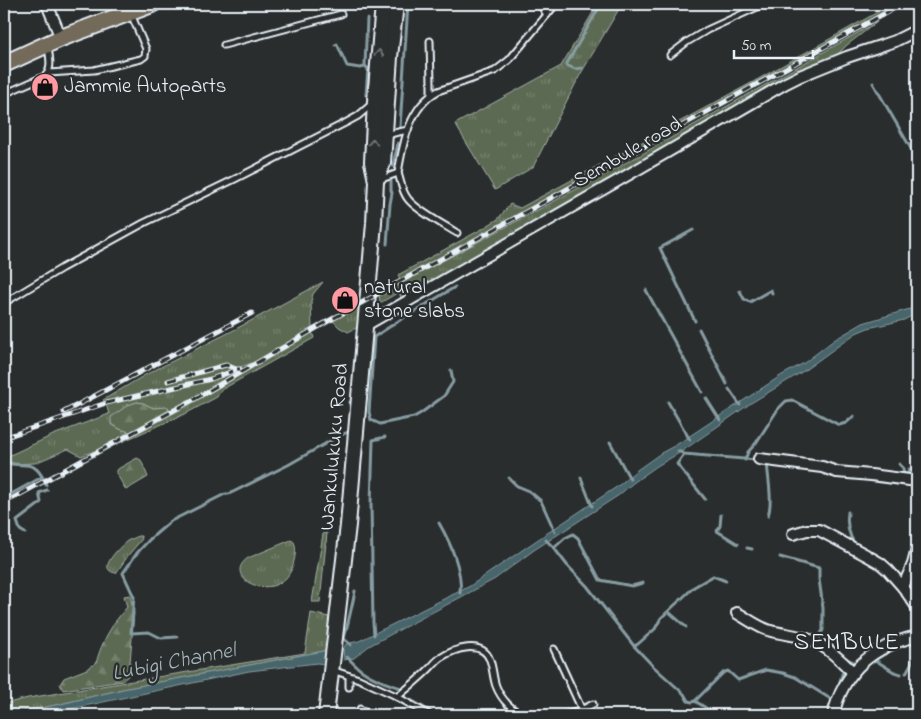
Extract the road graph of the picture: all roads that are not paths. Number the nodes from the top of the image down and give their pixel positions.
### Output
1 (47, 4) edge
2 (152, 4) edge
3 (383, 4) edge
4 (396, 4) edge
5 (540, 4) edge
6 (556, 4) edge
7 (764, 4) edge
8 (130, 13) junction
9 (341, 14) dead end
10 (547, 16) junction
11 (917, 30) edge
12 (54, 41) junction
13 (430, 41) dead end
14 (224, 45) dead end
15 (670, 55) dead end
16 (4, 64) edge
17 (49, 73) junction
18 (4, 94) edge
19 (430, 95) junction
20 (374, 102) junction
21 (408, 130) junction
22 (385, 138) junction
23 (398, 173) junction
24 (376, 181) junction
25 (457, 233) dead end
26 (4, 303) edge
27 (366, 325) junction
28 (759, 459) dead end
29 (917, 482) edge
30 (793, 534) dead end
31 (917, 549) edge
32 (903, 587) junction
33 (917, 607) edge
34 (737, 613) dead end
35 (917, 636) edge
36 (554, 649) dead end
37 (331, 670) junction
38 (853, 672) junction
39 (348, 676) junction
40 (349, 687) dead end
41 (397, 697) junction
42 (593, 704) dead end
43 (360, 709) dead end
44 (582, 710) junction
45 (326, 715) edge
46 (373, 715) edge
47 (429, 715) edge
48 (525, 715) edge
49 (564, 715) edge
50 (833, 715) edge

1 - 12 street
2 - 8 main road
20 -> 3 main road, Wankulukuku Road
4 - 22 main road, Wankulukuku Road
5 - 10 lane
6 - 10 lane
7 - 15 lane
8 - 12 main road
8 - 17 lane
9 - 14 lane
10 - 19 lane
11 - 27 street, Sembule road
12 - 16 main road
12 - 17 lane
13 - 19 lane
17 - 18 lane
19 - 21 lane
24 -> 20 main road, Wankulukuku Road
20 - 26 lane
21 - 22 lane
21 - 23 lane
22 - 24 main road, Wankulukuku Road
23 - 24 lane
23 - 25 lane
24 - 27 main road, Wankulukuku Road
27 - 37 main road, Wankulukuku Road
28 - 29 street
30 - 32 street
31 - 32 street
32 - 33 street
34 - 38 street
35 - 38 street
36 - 44 lane
37 - 39 lane
37 - 45 main road, Wankulukuku Road
38 - 50 street
39 - 40 lane
39 - 41 lane
41 - 47 lane
41 - 48 lane
42 - 44 lane
43 - 46 lane
44 - 49 lane

